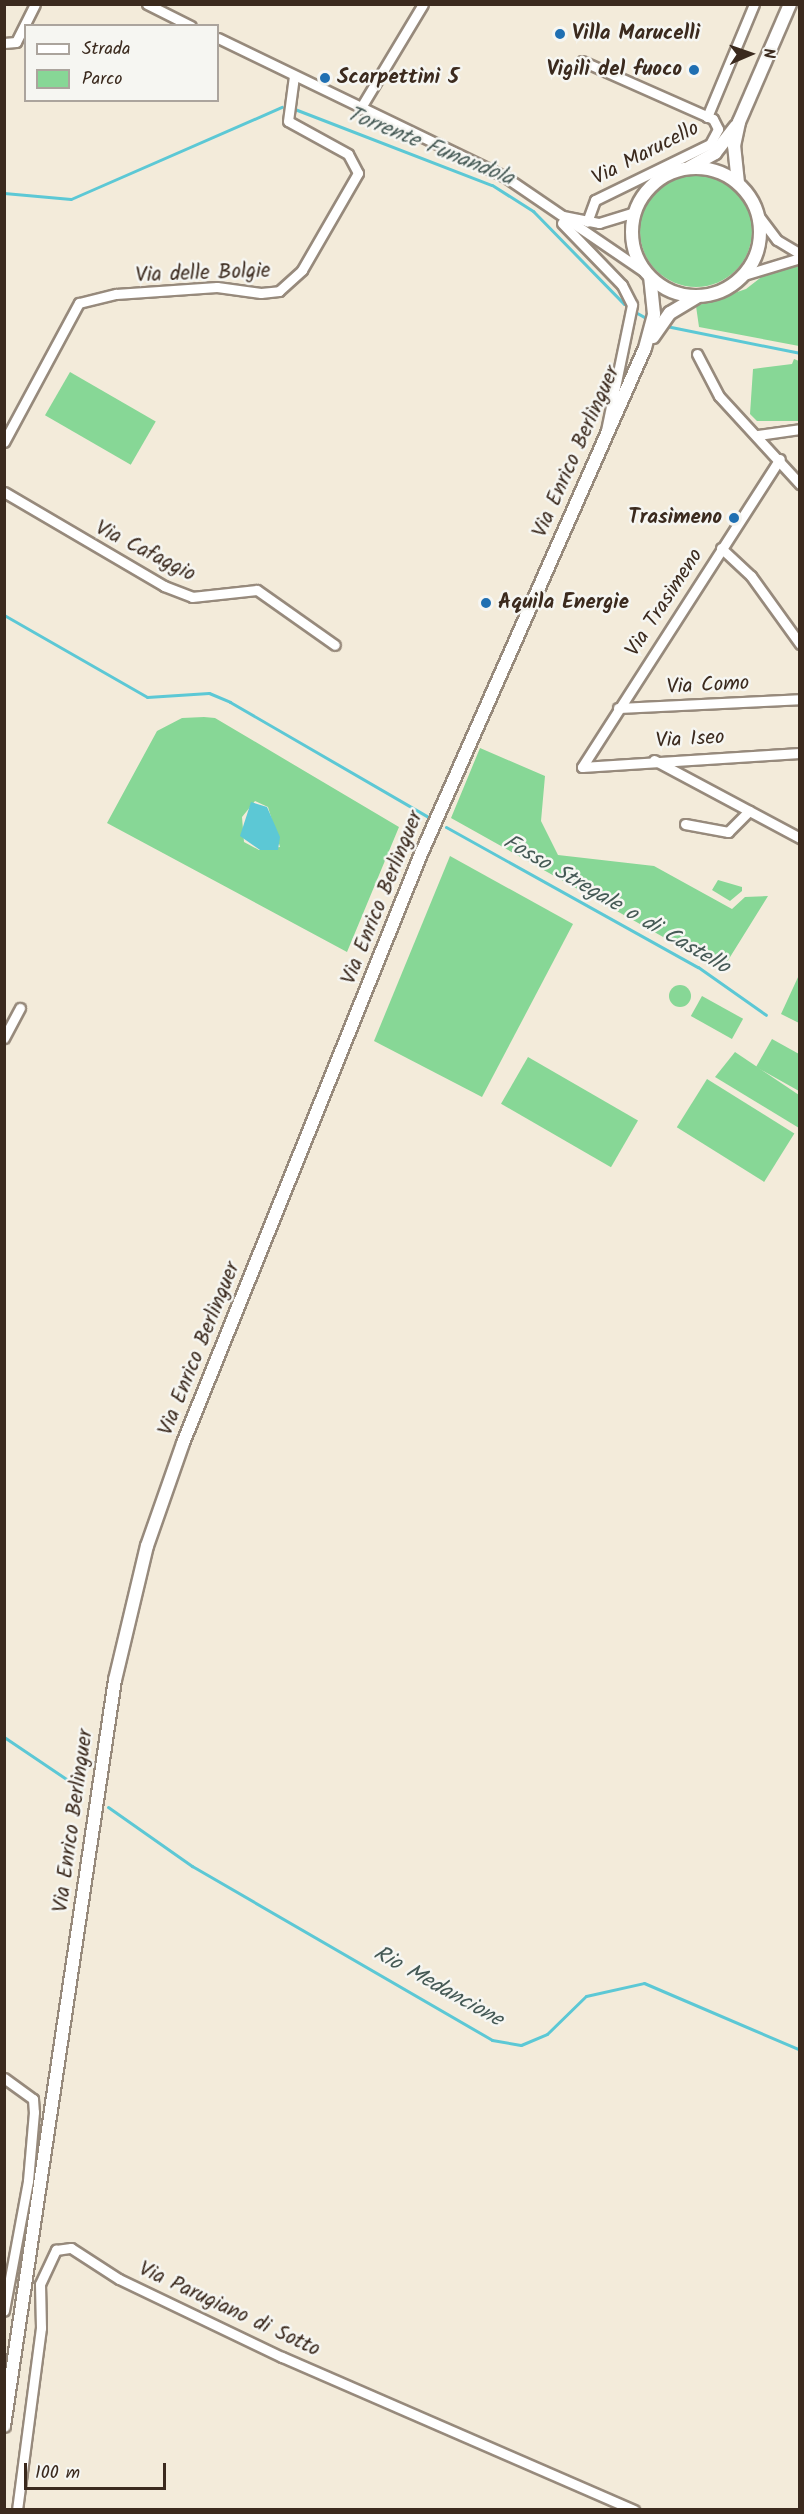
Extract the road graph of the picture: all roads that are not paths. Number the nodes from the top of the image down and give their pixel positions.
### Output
1 (35, 4) edge
2 (147, 4) edge
3 (423, 4) edge
4 (754, 4) edge
5 (790, 4) edge
6 (25, 24) edge
7 (187, 24) edge
8 (24, 26) edge
9 (219, 38) edge
10 (4, 43) edge
11 (582, 61) dead end
12 (294, 76) junction
13 (360, 109) junction
14 (707, 117) junction
15 (739, 122) junction
16 (688, 168) junction
17 (738, 183) junction
18 (634, 212) junction
19 (555, 214) junction
20 (758, 215) junction
21 (587, 222) junction
22 (800, 254) edge
23 (800, 258) edge
24 (648, 275) junction
25 (744, 275) junction
26 (698, 297) junction
27 (645, 348) junction
28 (696, 354) dead end
29 (800, 429) edge
30 (606, 434) junction
31 (758, 435) junction
32 (4, 442) edge
33 (780, 459) junction
34 (800, 484) edge
35 (4, 492) edge
36 (721, 548) junction
37 (800, 644) edge
38 (335, 645) dead end
39 (800, 699) edge
40 (618, 708) junction
41 (800, 753) edge
42 (654, 760) junction
43 (582, 767) joint
44 (749, 812) junction
45 (685, 824) dead end
46 (800, 838) edge
47 (20, 1008) dead end
48 (4, 1038) edge
49 (4, 2078) edge
50 (4, 2311) edge
51 (4, 2426) edge
52 (17, 2510) edge
53 (634, 2510) edge

1 - 6 street
2 - 7 street
3 - 13 street
4 - 14 street
5 - 15 main road
8 - 10 street
9 - 12 street
11 - 14 street, Via Marucello
12 - 13 street
12 - 32 street, Via delle Bolgie
13 - 19 street
14 - 21 street, Via Marucello
15 - 16 main road
15 - 17 main road
16 - 17 main road
16 - 18 main road
17 - 20 main road
18 - 21 street
18 - 24 main road, Via Enrico Berlinguer
19 - 21 street
19 - 24 street
19 - 30 street
20 - 22 street
20 - 25 main road, Via Enrico Berlinguer
23 - 25 street
24 - 26 main road
24 - 27 main road, Via Enrico Berlinguer
25 - 26 main road, Via Enrico Berlinguer
26 - 27 main road, Via Enrico Berlinguer
27 - 30 main road, Via Enrico Berlinguer
28 - 31 street
29 - 31 street
30 - 51 main road, Via Enrico Berlinguer
31 - 33 street
33 - 34 street
33 - 36 street, Via Trasimeno
35 - 38 street, Via Cafaggio
36 - 37 street
36 - 40 street, Via Trasimeno
39 - 40 street, Via Como
40 - 43 street, Via Trasimeno
41 - 42 street, Via Iseo
42 - 43 street, Via Iseo
42 - 44 street
44 - 45 street
44 - 46 street
47 - 48 street
49 - 50 street
52 - 53 street, Via Parugiano di Sotto

